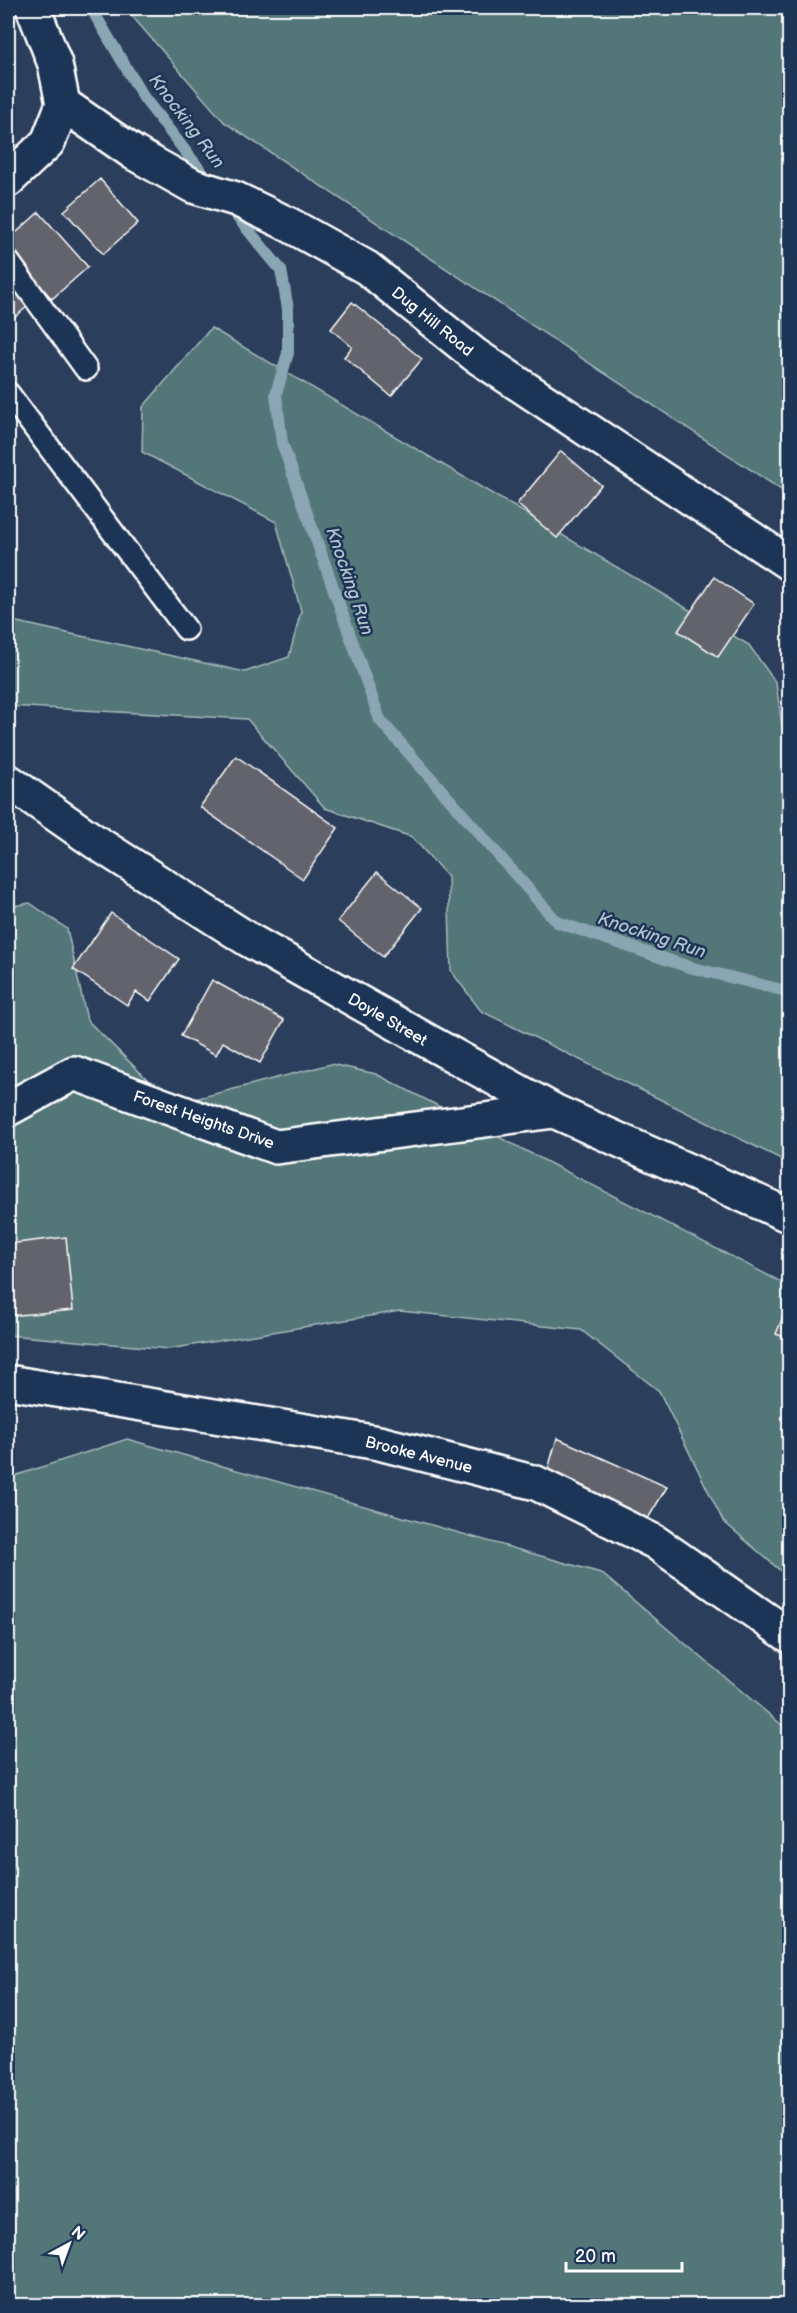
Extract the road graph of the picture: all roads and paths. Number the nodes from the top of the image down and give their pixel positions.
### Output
1 (33, 8) edge
2 (63, 104) junction
3 (8, 180) edge
4 (8, 261) edge
5 (86, 369) dead end
6 (8, 393) edge
7 (789, 564) edge
8 (186, 629) dead end
9 (8, 782) edge
10 (8, 1108) edge
11 (554, 1111) junction
12 (789, 1216) edge
13 (8, 1382) edge
14 (789, 1636) edge

1 - 2 street
2 - 3 street
2 - 7 street, Dug Hill Road
4 - 5 lane
6 - 8 lane
9 - 11 street, Doyle Street
10 - 11 street, Forest Heights Drive
11 - 12 street, Doyle Street
13 - 14 street, Brooke Avenue

